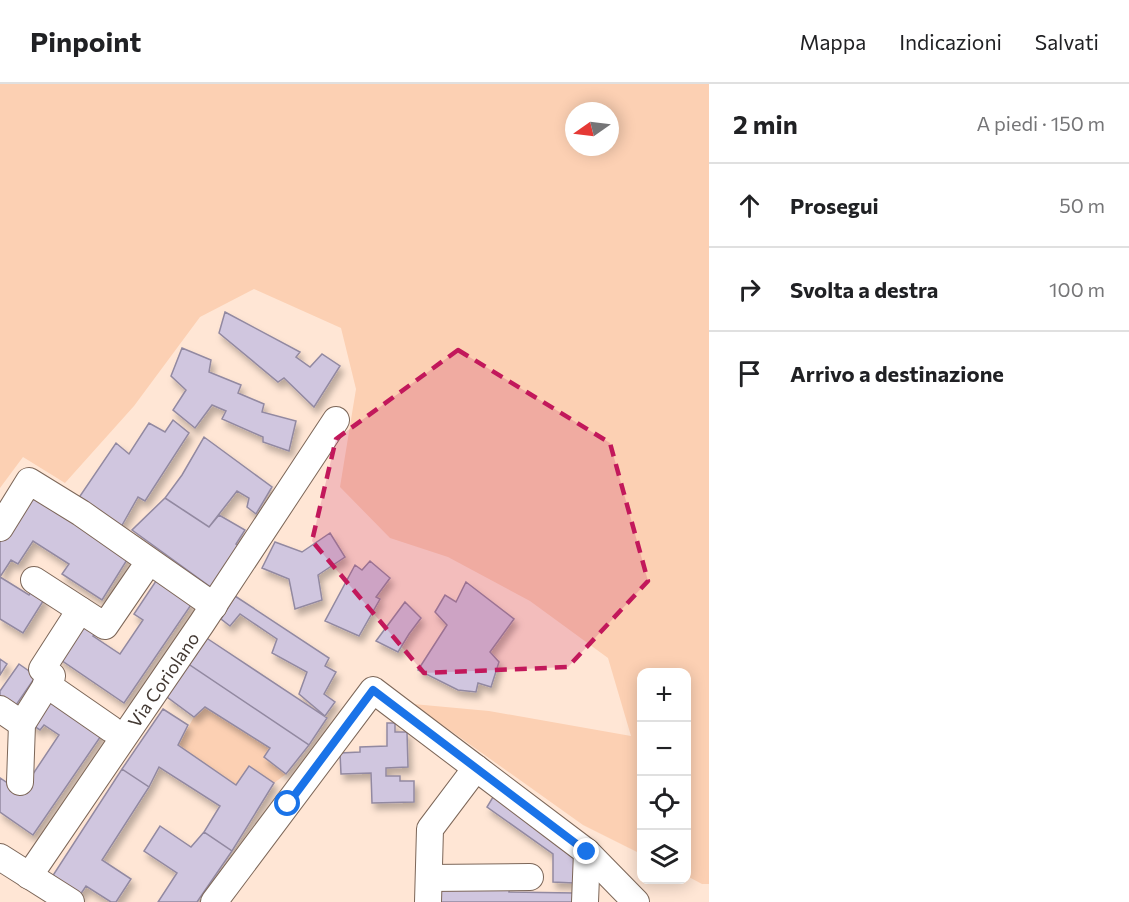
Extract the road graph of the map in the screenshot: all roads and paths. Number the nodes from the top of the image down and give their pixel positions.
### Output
1 (336, 420) dead end
2 (0, 528) edge
3 (142, 572) dead end
4 (34, 580) dead end
5 (214, 606) junction
6 (80, 610) junction
7 (46, 684) junction
8 (0, 709) edge
9 (22, 724) junction
10 (111, 729) dead end
11 (476, 768) junction
12 (20, 782) dead end
13 (587, 852) junction
14 (0, 857) edge
15 (29, 876) junction
16 (530, 877) dead end
17 (429, 890) edge
18 (71, 902) edge
19 (214, 902) edge
20 (585, 902) edge
21 (636, 902) edge

1 - 5 street, Via Coriolano
2 - 5 street
3 - 6 street
4 - 6 street
5 - 15 street, Via Coriolano
6 - 7 street
7 - 9 street
7 - 10 street
8 - 9 street
9 - 12 street
11 - 13 street
11 - 17 street
11 - 19 street
13 - 20 street
13 - 21 street
14 - 15 street
15 - 18 street
16 - 17 street

